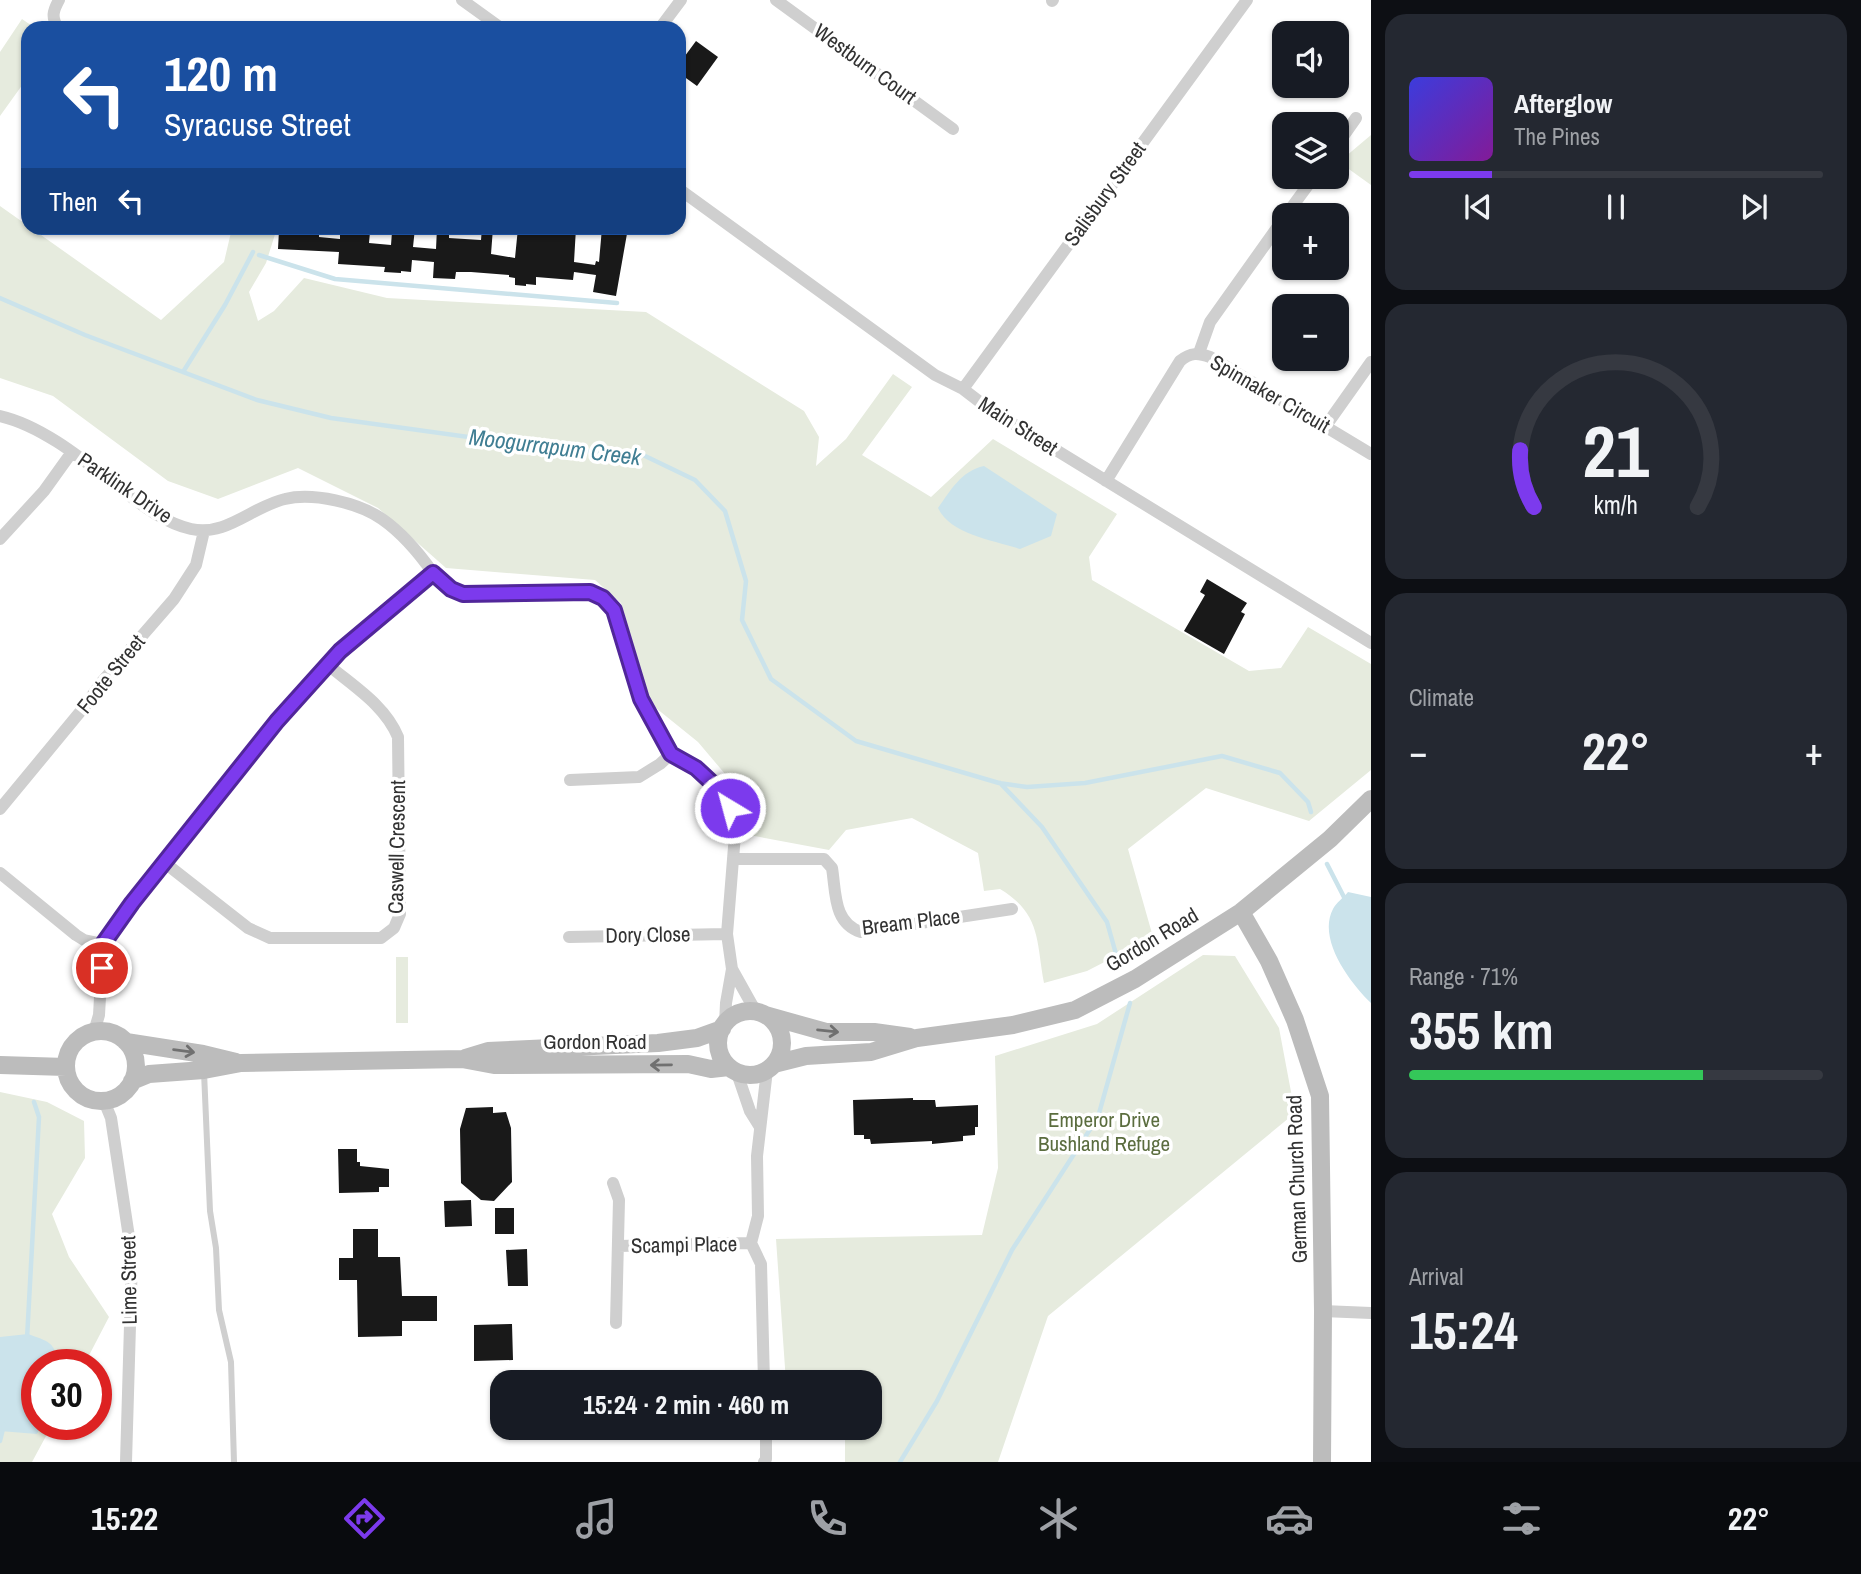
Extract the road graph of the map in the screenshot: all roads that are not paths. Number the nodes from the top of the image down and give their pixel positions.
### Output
1 (58, 0) edge
2 (462, 0) edge
3 (681, 0) edge
4 (776, 0) edge
5 (1247, 0) edge
6 (54, 21) edge
7 (490, 21) edge
8 (665, 21) edge
9 (1356, 118) dead end
10 (1349, 128) edge
11 (953, 129) dead end
12 (686, 194) edge
13 (1272, 235) edge
14 (1199, 353) junction
15 (1371, 362) edge
16 (963, 389) junction
17 (0, 416) edge
18 (1325, 426) junction
19 (72, 452) junction
20 (1371, 454) edge
21 (1106, 481) junction
22 (204, 531) junction
23 (0, 539) edge
24 (433, 573) junction
25 (1371, 643) edge
26 (327, 664) junction
27 (671, 754) junction
28 (570, 780) dead end
29 (1371, 799) edge
30 (0, 809) edge
31 (735, 859) junction
32 (165, 863) junction
33 (0, 873) edge
34 (1012, 909) dead end
35 (1241, 912) junction
36 (727, 934) junction
37 (569, 937) dead end
38 (103, 944) junction
39 (732, 969) junction
40 (759, 1013) junction
41 (723, 1026) junction
42 (94, 1032) junction
43 (916, 1038) junction
44 (126, 1042) junction
45 (462, 1059) junction
46 (241, 1063) junction
47 (0, 1065) edge
48 (66, 1067) junction
49 (771, 1067) junction
50 (204, 1070) junction
51 (733, 1070) junction
52 (132, 1081) junction
53 (104, 1101) junction
54 (760, 1127) junction
55 (613, 1182) dead end
56 (751, 1243) junction
57 (618, 1246) junction
58 (1323, 1311) junction
59 (1371, 1313) edge
60 (616, 1323) dead end
61 (764, 1370) edge
62 (765, 1440) edge
63 (126, 1462) edge
64 (234, 1462) edge
65 (765, 1462) edge
66 (1322, 1462) edge

1 - 6 street
2 - 7 street
3 - 8 street
4 - 11 street, Westburn Court
5 - 16 street, Salisbury Street
9 - 10 street
12 - 16 street, Main Street
13 - 14 street
14 - 18 street, Spinnaker Circuit
14 - 21 street, Spinnaker Circuit
15 - 18 street
16 - 21 street, Main Street
17 - 19 street, Parklink Drive
18 - 20 street, Spinnaker Circuit
19 - 22 street, Parklink Drive
19 - 23 street
21 - 25 street, Main Street
22 - 24 street
22 - 30 street, Foote Street
24 - 26 street
24 - 27 street
26 - 32 street
26 - 32 street, Caswell Crescent
27 - 28 street
27 - 31 street
29 - 35 street, Gordon Road
31 - 34 street, Bream Place
31 - 36 street
32 - 38 street
33 - 38 street
35 - 43 street, Gordon Road
35 - 58 street, German Church Road
36 - 37 street, Dory Close
36 - 39 street
38 - 42 street
39 - 40 street
39 - 41 street
40 - 41 street
40 -> 43 street, Gordon Road
40 - 49 street
41 - 45 street, Gordon Road
41 - 51 street
42 - 44 street, Gordon Road
42 - 48 street
43 - 49 street, Gordon Road
44 -> 46 street, Gordon Road
44 - 52 street
45 - 46 street, Gordon Road
51 -> 45 street, Gordon Road
46 - 50 street, Gordon Road
47 - 48 street
48 - 53 street
49 - 51 street
49 - 54 street
50 - 52 street, Gordon Road
50 - 64 lane
51 - 54 street
52 - 53 street, Gordon Road
53 - 63 street, Lime Street
54 - 56 street
55 - 57 street, Scampi Place
56 - 57 street, Scampi Place
56 - 61 street
57 - 60 street, Scampi Place
58 - 59 street
58 - 66 street, German Church Road
62 - 65 street

